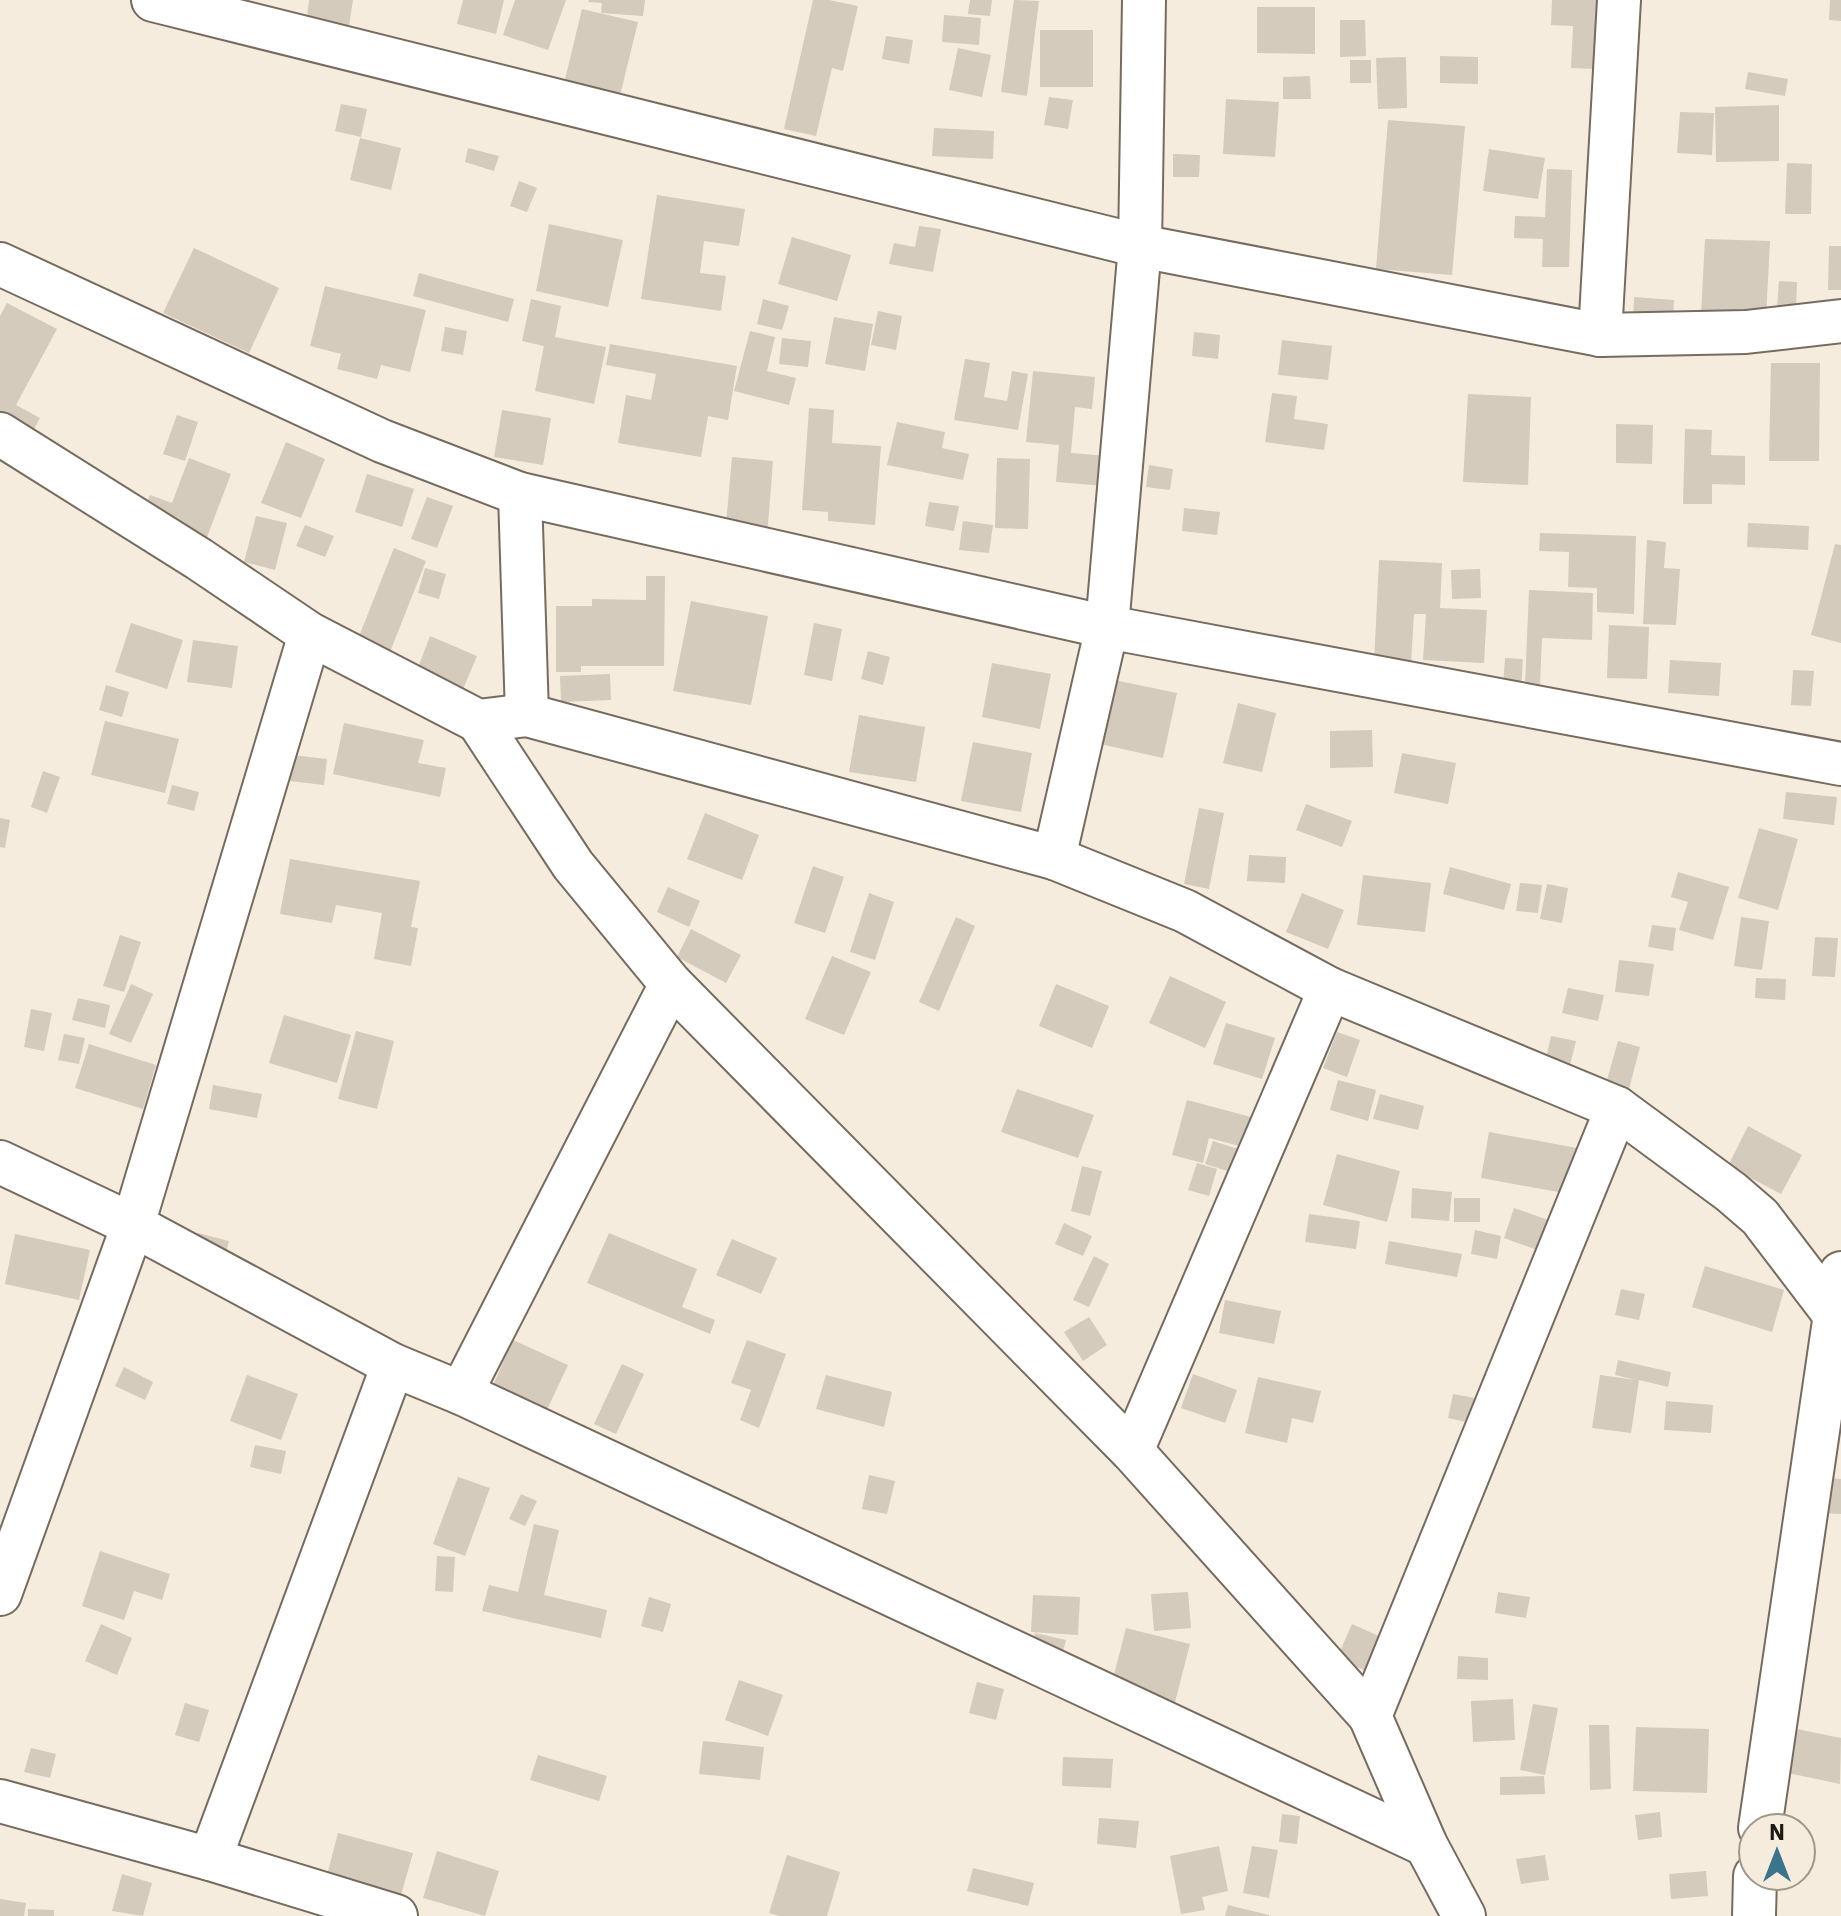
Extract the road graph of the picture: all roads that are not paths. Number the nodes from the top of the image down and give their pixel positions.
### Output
1 (153, 0) edge
2 (1144, 0) edge
3 (1619, 0) edge
4 (1140, 246) junction
5 (0, 264) edge
6 (1841, 321) edge
7 (1600, 335) junction
8 (0, 434) edge
9 (520, 494) junction
10 (1107, 627) junction
11 (310, 634) junction
12 (527, 715) junction
13 (478, 721) junction
14 (1841, 764) edge
15 (1054, 858) junction
16 (671, 984) junction
17 (1330, 989) junction
18 (1617, 1108) junction
19 (0, 1162) edge
20 (133, 1225) junction
21 (1841, 1273) edge
22 (1838, 1316) edge
23 (393, 1365) junction
24 (461, 1393) junction
25 (1132, 1451) junction
26 (0, 1594) edge
27 (1370, 1716) junction
28 (0, 1801) edge
29 (1762, 1812) edge
30 (1426, 1845) junction
31 (210, 1859) junction
32 (1755, 1892) edge
33 (396, 1916) edge
34 (1464, 1916) edge
35 (1754, 1916) edge

1 - 4 street
2 - 4 street
3 - 7 street
4 - 7 street
4 - 10 street
5 - 9 street
6 - 7 street
8 - 11 street
9 - 10 street
9 - 12 street
10 - 14 street
10 - 15 street
11 - 13 street
11 - 20 street
12 - 13 street
12 - 15 street
13 - 16 street
15 - 17 street
16 - 24 street
16 - 25 street
17 - 18 street
17 - 25 street
18 - 22 street
18 - 27 street
19 - 20 street
20 - 23 street
20 - 26 street
21 - 22 street
22 - 29 street
23 - 24 street
23 - 31 street
24 - 30 street
25 - 27 street
27 - 30 street
28 - 31 street
30 - 34 street
31 - 33 street
32 - 35 street

